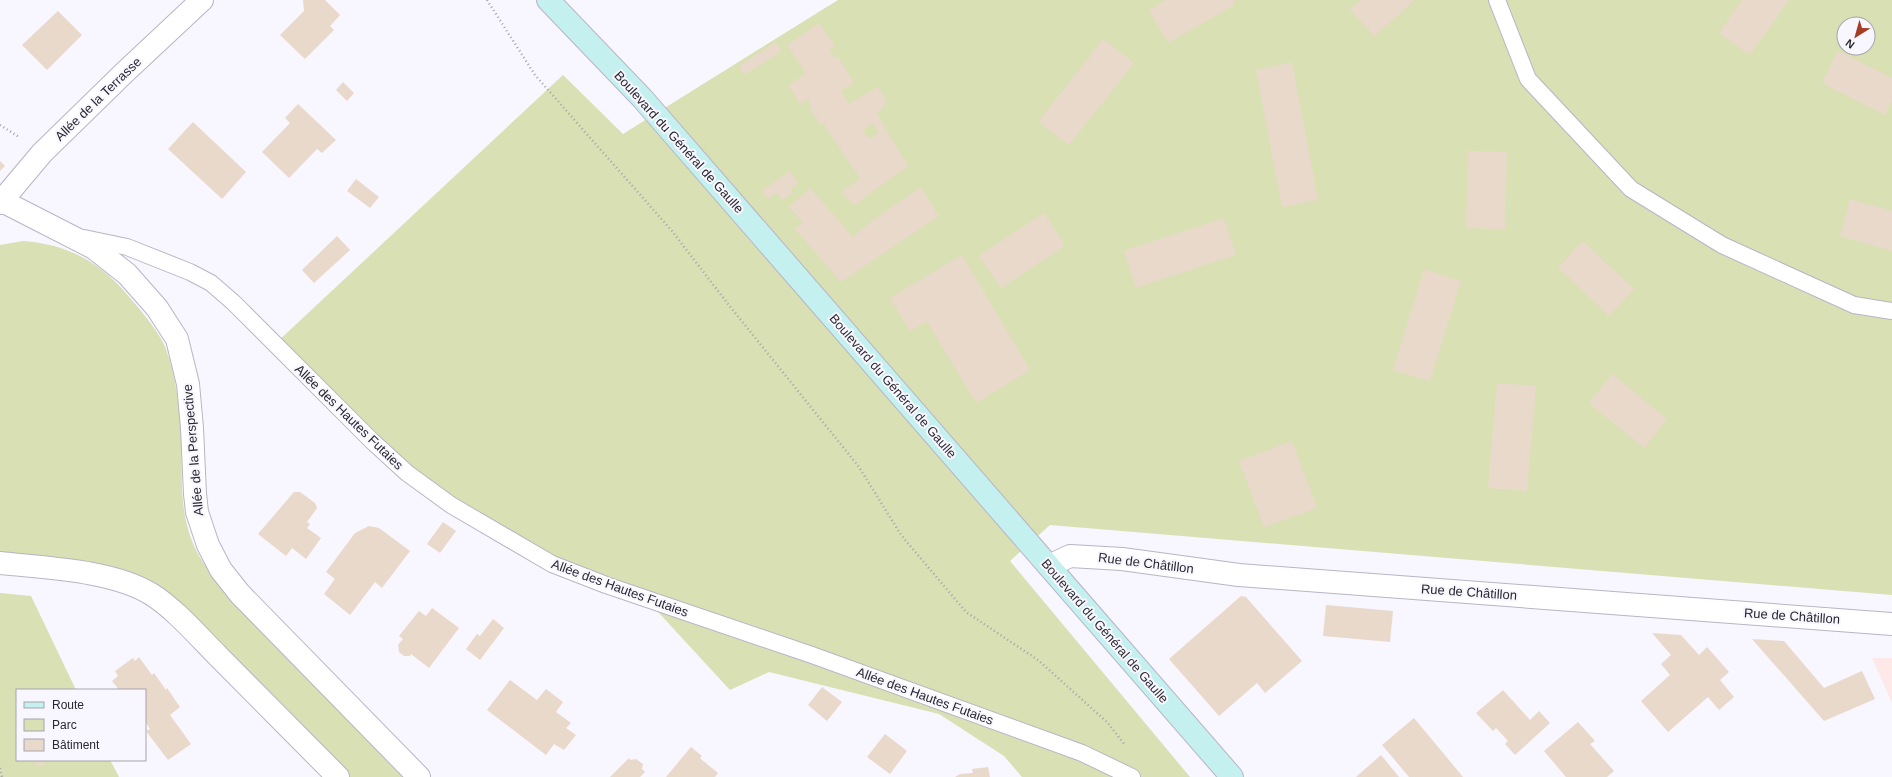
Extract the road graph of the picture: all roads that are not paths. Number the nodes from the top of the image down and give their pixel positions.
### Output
1 (202, 0) edge
2 (548, 0) edge
3 (1497, 0) edge
4 (1, 202) edge
5 (70, 235) junction
6 (1892, 311) edge
7 (0, 563) edge
8 (1048, 566) junction
9 (1892, 624) edge
10 (338, 777) edge
11 (419, 777) edge
12 (1132, 777) edge
13 (1232, 777) edge

1 - 4 street, Allée de la Terrasse
2 - 8 main road, Boulevard du Général de Gaulle
3 - 6 lane
4 - 5 street, Allée de la Perspective
5 - 11 street, Allée de la Perspective
5 - 12 lane, Allée des Hautes Futaies
7 - 10 street
8 - 9 street, Rue de Châtillon
8 - 13 main road, Boulevard du Général de Gaulle

